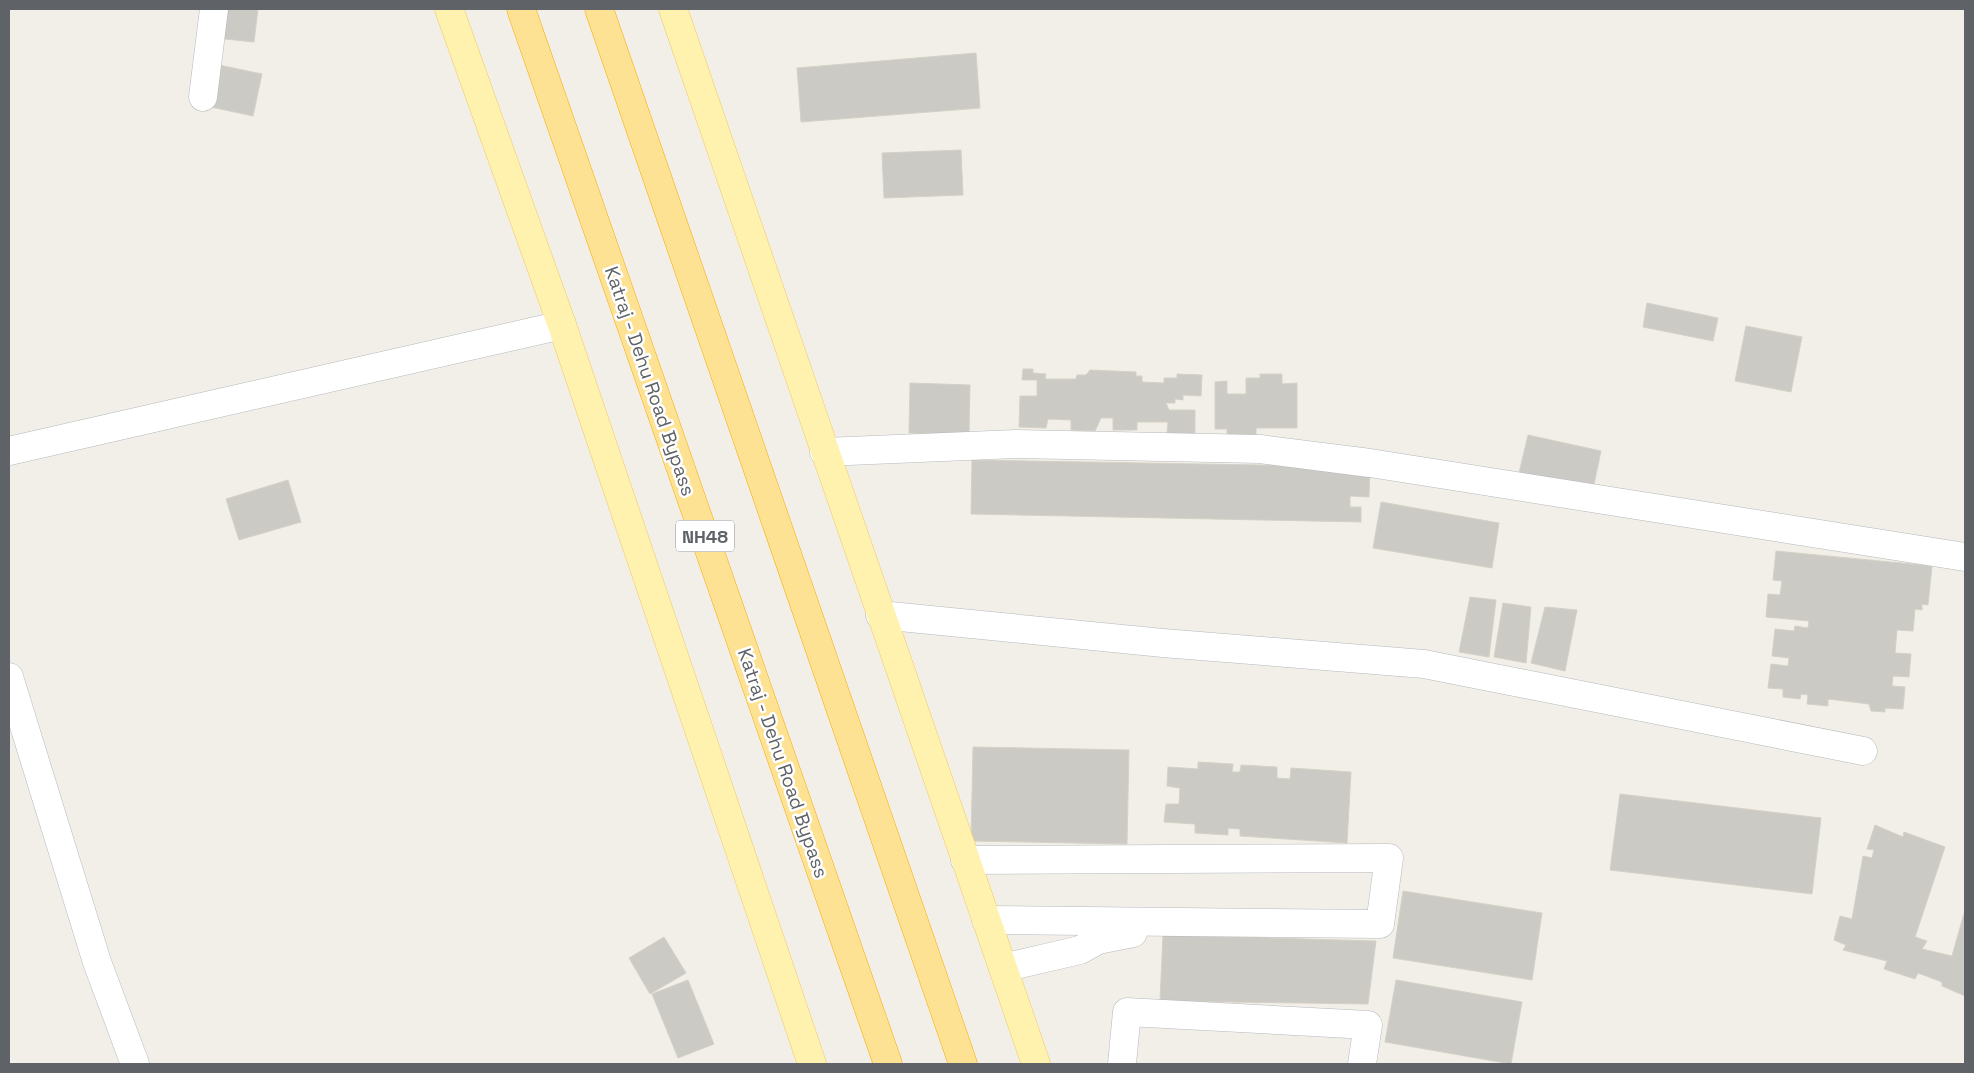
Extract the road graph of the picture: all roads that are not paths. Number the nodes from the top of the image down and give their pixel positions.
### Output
1 (214, 9) edge
2 (450, 9) edge
3 (521, 9) edge
4 (600, 9) edge
5 (673, 9) edge
6 (203, 97) dead end
7 (562, 325) junction
8 (9, 452) edge
9 (824, 452) junction
10 (1965, 557) edge
11 (880, 615) junction
12 (9, 677) edge
13 (1863, 751) dead end
14 (965, 860) junction
15 (986, 920) junction
16 (1377, 937) dead end
17 (1002, 968) junction
18 (136, 1064) edge
19 (812, 1064) edge
20 (888, 1064) edge
21 (963, 1064) edge
22 (1036, 1064) edge
23 (1122, 1064) edge
24 (1362, 1064) edge

1 - 6 street
2 - 7 main road
3 - 20 highway, Katraj - Dehu Road Bypass / NH48
4 - 21 highway
5 - 9 main road
7 - 8 street
7 - 19 main road
9 - 10 street
9 - 11 main road
11 - 13 street
11 - 14 main road
12 - 18 street
14 - 15 main road
14 - 15 street
15 - 17 main road
16 - 17 street
17 - 22 main road
23 - 24 street

